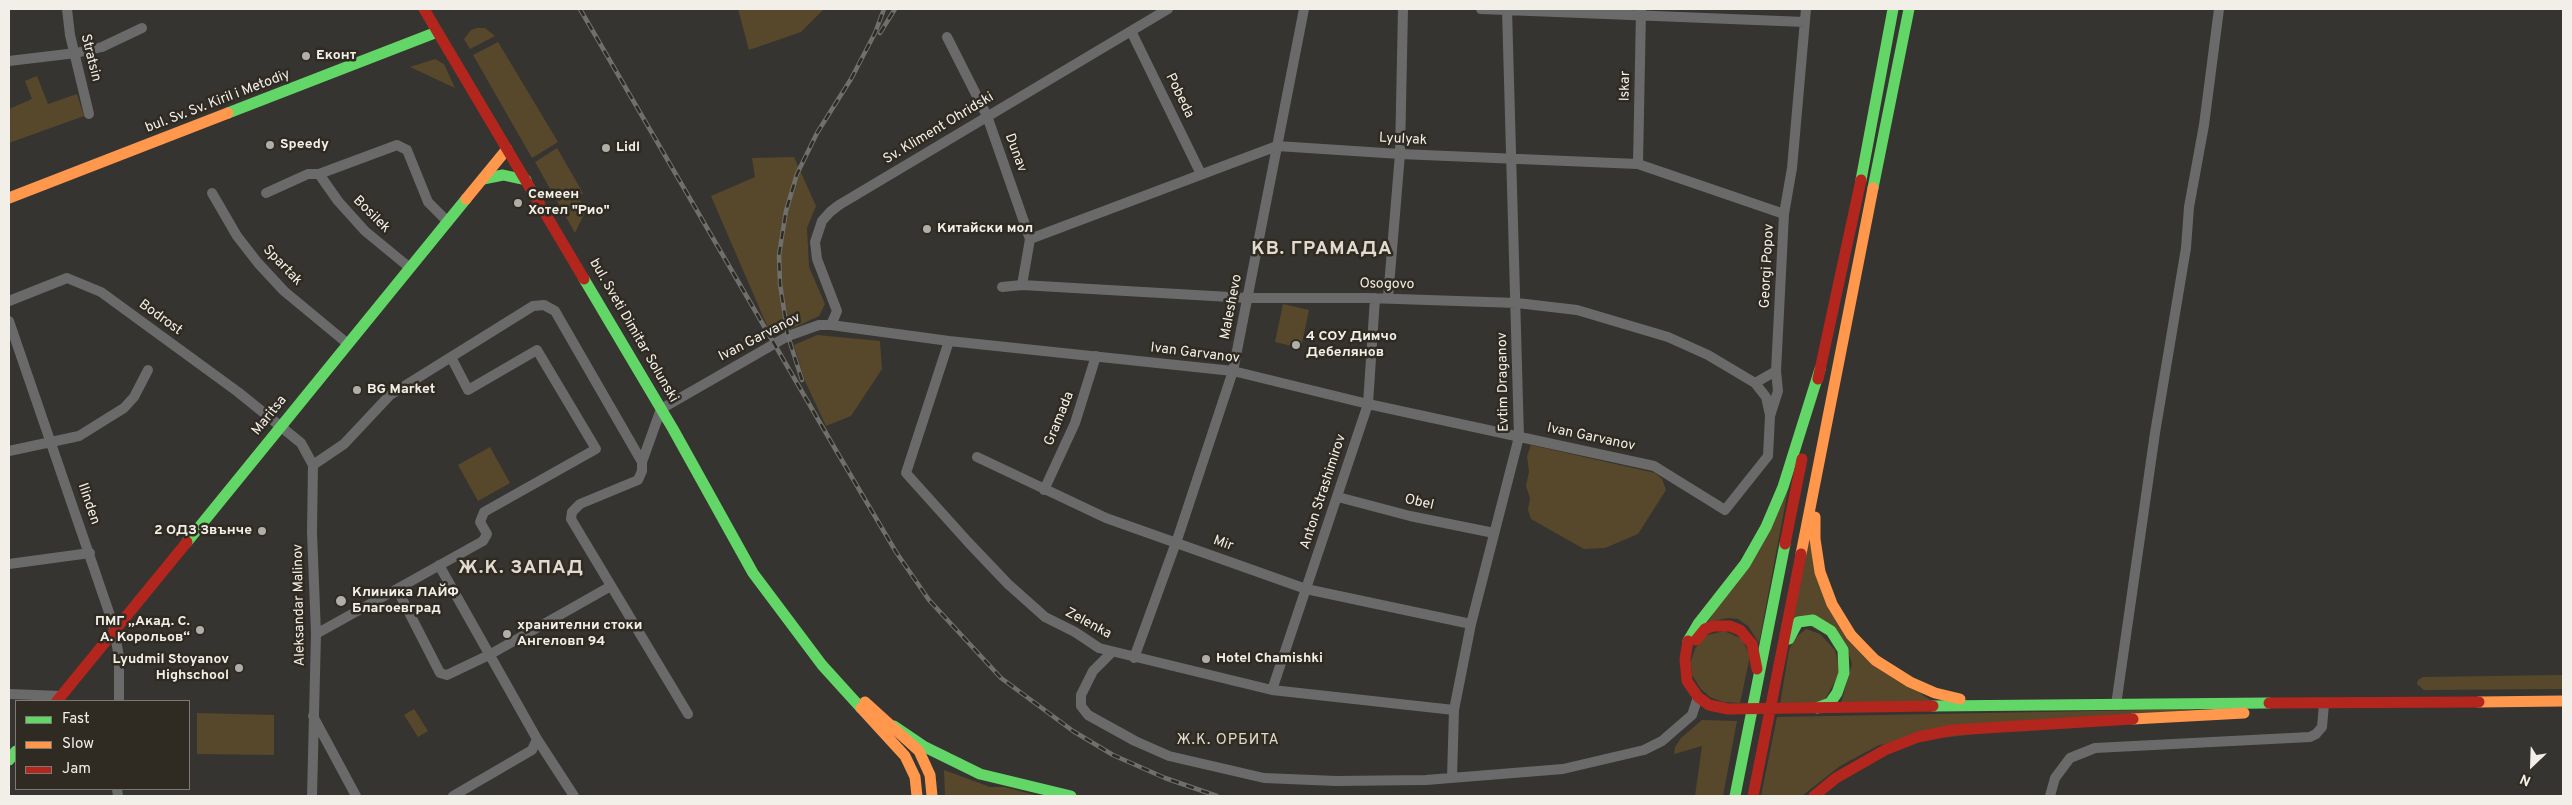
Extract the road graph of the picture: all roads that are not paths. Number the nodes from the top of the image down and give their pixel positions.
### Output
1 (67, 9) edge
2 (424, 9) edge
3 (1168, 9) edge
4 (1304, 9) edge
5 (1404, 9) edge
6 (1481, 9) edge
7 (1507, 9) edge
8 (1806, 9) edge
9 (1893, 9) edge
10 (1909, 9) edge
11 (2219, 9) edge
12 (1641, 12) edge
13 (1805, 22) junction
14 (142, 28) dead end
15 (1131, 31) junction
16 (437, 32) junction
17 (947, 37) dead end
18 (76, 53) junction
19 (9, 60) edge
20 (90, 114) dead end
21 (987, 116) junction
22 (1277, 146) junction
23 (507, 149) junction
24 (1400, 154) junction
25 (1512, 157) junction
26 (1638, 164) junction
27 (319, 174) junction
28 (1201, 174) junction
29 (483, 178) junction
30 (526, 180) junction
31 (212, 193) dead end
32 (266, 194) dead end
33 (9, 198) edge
34 (1784, 214) junction
35 (448, 222) junction
36 (1030, 239) junction
37 (410, 268) junction
38 (1022, 285) junction
39 (1002, 286) dead end
40 (1248, 298) junction
41 (1375, 298) junction
42 (1388, 298) junction
43 (9, 301) edge
44 (1517, 303) junction
45 (9, 321) edge
46 (831, 325) junction
47 (12, 341) edge
48 (949, 341) junction
49 (348, 344) junction
50 (1096, 356) junction
51 (451, 357) junction
52 (1820, 369) junction
53 (148, 370) dead end
54 (1233, 371) junction
55 (1776, 371) junction
56 (1836, 372) junction
57 (1755, 384) junction
58 (1368, 404) junction
59 (661, 409) junction
60 (1770, 416) junction
61 (281, 426) junction
62 (1519, 437) junction
63 (51, 441) junction
64 (9, 451) edge
65 (977, 457) dead end
66 (642, 462) junction
67 (314, 465) junction
68 (1044, 490) junction
69 (1338, 497) junction
70 (1726, 510) joint
71 (1494, 534) junction
72 (1176, 542) junction
73 (90, 553) junction
74 (9, 564) edge
75 (439, 565) junction
76 (611, 586) junction
77 (396, 589) junction
78 (1306, 589) junction
79 (1471, 624) junction
80 (114, 631) junction
81 (316, 634) junction
82 (1112, 652) junction
83 (489, 655) junction
84 (1134, 658) junction
85 (1685, 659) junction
86 (822, 665) junction
87 (1759, 676) junction
88 (1776, 676) junction
89 (1272, 690) junction
90 (9, 694) edge
91 (1698, 697) junction
92 (59, 699) edge
93 (119, 700) edge
94 (2563, 701) edge
95 (2290, 704) junction
96 (2324, 704) junction
97 (1992, 705) junction
98 (2116, 705) junction
99 (1454, 710) junction
100 (1806, 710) junction
101 (688, 714) dead end
102 (312, 715) junction
103 (894, 726) junction
104 (537, 739) junction
105 (1452, 778) junction
106 (312, 796) edge
107 (356, 796) edge
108 (453, 796) edge
109 (574, 796) edge
110 (917, 796) edge
111 (932, 796) edge
112 (1071, 796) edge
113 (1735, 796) edge
114 (1752, 796) edge
115 (1814, 796) edge
116 (2050, 796) edge

1 - 18 street, Stratsin
2 - 16 main road, bul. Sveti Dimitar Solunski
3 - 15 street, Sv. Kliment Ohridski
4 - 22 street, Maleshevo
5 - 24 street
6 - 7 street
7 - 12 street
7 - 25 street, Evtim Draganov
8 - 13 street, Georgi Popov
9 - 52 main road
10 - 56 main road
11 - 98 street
12 - 13 street
12 - 26 street, Iskar
13 - 34 street, Georgi Popov
14 - 18 street
15 - 21 street, Sv. Kliment Ohridski
15 - 28 street, Pobeda
16 - 23 main road, bul. Sveti Dimitar Solunski
16 - 33 main road, bul. Sv. Sv. Kiril i Metodiy
17 - 21 street, Dunav
18 - 19 street
18 - 20 street, Stratsin
21 - 36 street, Dunav
21 - 46 street, Sv. Kliment Ohridski
22 - 24 street, Lyulyak
22 - 28 street, Lyulyak
22 - 40 street, Maleshevo
23 - 29 main road, Maritsa
23 - 30 main road, bul. Sveti Dimitar Solunski
24 - 25 street, Lyulyak
24 - 42 street
25 - 26 street, Lyulyak
25 - 44 street, Evtim Draganov
26 - 34 street, Lyulyak
27 - 32 street
27 - 35 street
27 - 37 street, Bosilek
28 - 36 street, Lyulyak
29 - 30 main road
29 - 35 main road, Maritsa
30 - 59 main road, bul. Sveti Dimitar Solunski
31 - 49 street, Spartak
34 - 55 street, Georgi Popov
35 - 37 main road, Maritsa
36 - 38 street, Dunav
37 - 49 main road, Maritsa
38 - 39 street, Osogovo
38 - 40 street, Osogovo
40 - 41 street, Osogovo
40 - 54 street, Maleshevo
41 - 42 street, Osogovo
41 - 58 street, Anton Strashimirov
42 - 44 street, Osogovo
43 - 61 street, Bodrost
44 - 57 street, Osogovo
44 - 62 street, Evtim Draganov
45 - 47 street, Ilinden
46 - 48 street, Ivan Garvanov
46 - 59 street, Ivan Garvanov
47 - 63 street, Ilinden
48 - 50 street, Ivan Garvanov
48 - 82 street, Zelenka
49 - 61 main road, Maritsa
50 - 54 street, Ivan Garvanov
50 - 68 street, Gramada
51 - 66 street
51 - 67 street
51 - 75 street
52 - 85 main road
52 - 87 main road
53 - 63 street
54 - 58 street, Ivan Garvanov
54 - 72 street, Maleshevo
55 - 57 street
55 - 60 street, Georgi Popov
56 - 88 main road
56 - 97 main road
57 - 60 street
58 - 62 street, Ivan Garvanov
58 - 69 street, Anton Strashimirov
59 - 66 street
59 - 86 main road, bul. Sveti Dimitar Solunski
60 - 70 street, Georgi Popov
61 - 67 street
61 - 80 main road, Maritsa
62 - 70 street, Ivan Garvanov
62 - 71 street, Evtim Draganov
63 - 64 street
63 - 73 street, Ilinden
65 - 68 street, Mir
66 - 76 street
67 - 81 street, Aleksandar Malinov
68 - 72 street, Mir
69 - 71 street, Obel
69 - 78 street, Anton Strashimirov
71 - 79 street, Evtim Draganov
72 - 78 street, Mir
72 - 84 street, Maleshevo
73 - 74 street
73 - 80 street, Ilinden
75 - 77 street
75 - 83 street
76 - 83 street
76 - 101 street
77 - 81 street
77 - 83 street
78 - 79 street, Mir
78 - 89 street, Anton Strashimirov
79 - 99 street, Evtim Draganov
80 - 92 main road, Maritsa
80 - 93 street, Ilinden
81 - 102 street, Aleksandar Malinov
82 - 84 street, Zelenka
82 - 105 street
83 - 104 street
84 - 89 street, Zelenka
85 - 87 main road
85 - 91 main road
86 - 103 main road, bul. Sveti Dimitar Solunski
86 - 110 main road, bul. Sveti Dimitar Solunski
87 - 113 main road
88 - 100 main road
88 - 114 main road
89 - 99 street, Zelenka
90 - 92 street
91 - 100 main road
91 - 105 street
94 - 96 main road
95 - 96 main road
95 - 98 main road
95 - 115 main road
96 - 116 street
97 - 98 main road
97 - 100 main road
99 - 105 street, Evtim Draganov
102 - 106 street, Aleksandar Malinov
102 - 107 street
103 - 111 main road, bul. Sveti Dimitar Solunski
103 - 112 main road
104 - 108 street
104 - 109 street

